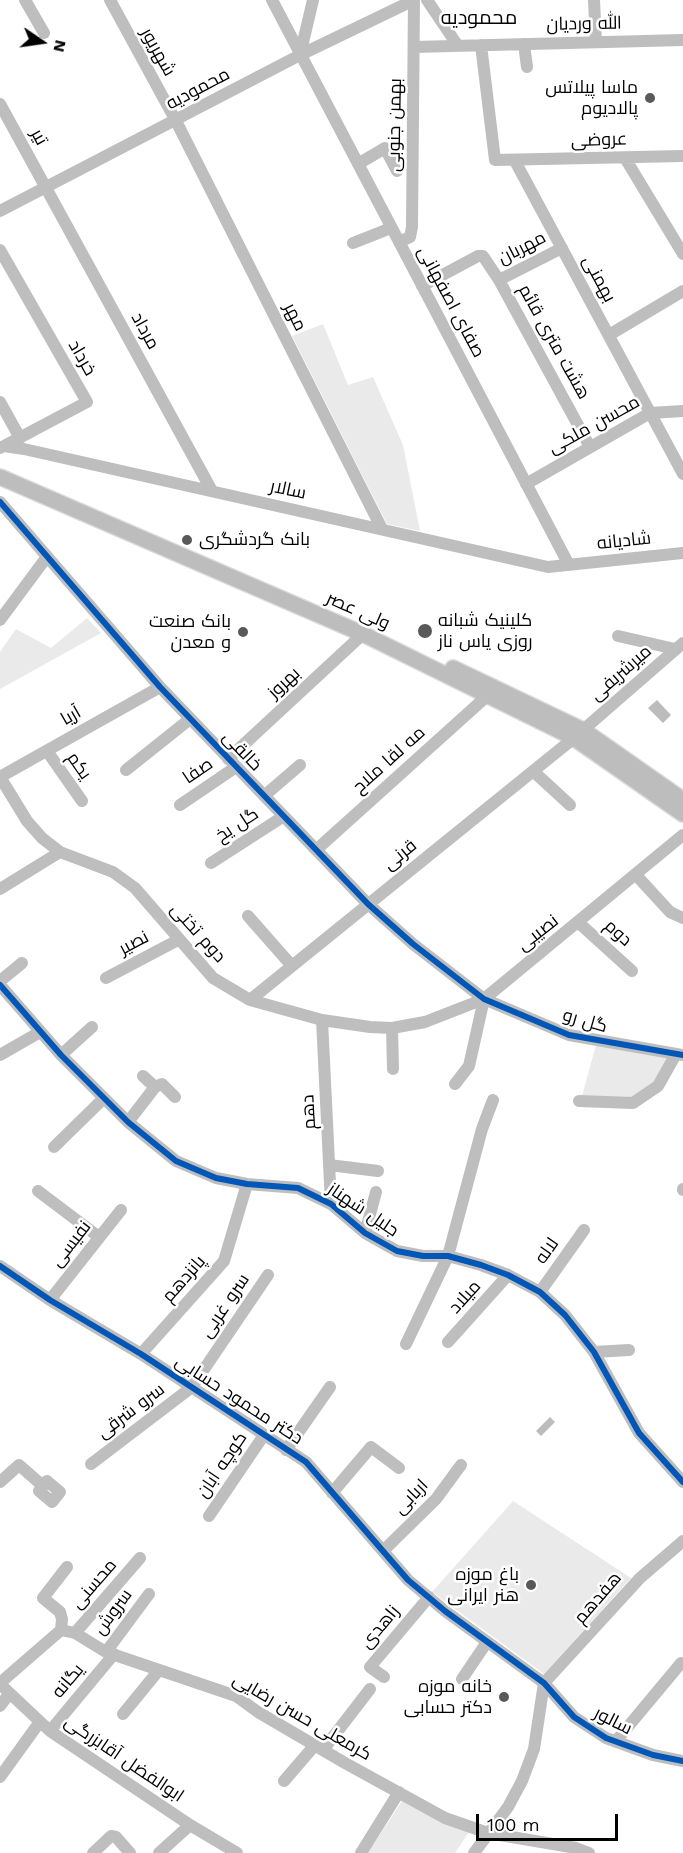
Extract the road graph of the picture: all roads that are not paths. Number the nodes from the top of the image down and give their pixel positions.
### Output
1 (25, 0) edge
2 (110, 0) edge
3 (272, 0) edge
4 (314, 0) edge
5 (414, 0) edge
6 (427, 0) edge
7 (594, 0) edge
8 (44, 33) dead end
9 (683, 40) edge
10 (596, 42) junction
11 (524, 44) junction
12 (481, 45) junction
13 (458, 46) junction
14 (414, 47) junction
15 (300, 56) junction
16 (527, 67) dead end
17 (1, 107) edge
18 (176, 121) junction
19 (683, 156) edge
20 (625, 158) junction
21 (515, 161) junction
22 (358, 164) junction
23 (396, 171) dead end
24 (46, 187) junction
25 (0, 211) edge
26 (392, 228) junction
27 (399, 242) junction
28 (353, 243) dead end
29 (562, 248) junction
30 (0, 250) edge
31 (683, 254) edge
32 (499, 280) junction
33 (422, 286) junction
34 (683, 291) edge
35 (609, 335) junction
36 (0, 402) edge
37 (683, 411) edge
38 (650, 413) junction
39 (20, 438) junction
40 (2, 447) edge
41 (590, 447) junction
42 (0, 469) edge
43 (683, 474) edge
44 (0, 477) edge
45 (526, 484) junction
46 (212, 491) junction
47 (0, 502) edge
48 (382, 529) junction
49 (683, 553) edge
50 (46, 558) junction
51 (569, 565) junction
52 (0, 620) edge
53 (363, 634) junction
54 (618, 636) dead end
55 (679, 646) edge
56 (160, 687) junction
57 (487, 696) junction
58 (190, 719) junction
59 (578, 734) junction
60 (47, 751) junction
61 (232, 763) junction
62 (300, 765) dead end
63 (126, 771) dead end
64 (533, 771) junction
65 (0, 777) edge
66 (264, 796) junction
67 (683, 800) edge
68 (82, 801) dead end
69 (180, 805) dead end
70 (570, 805) dead end
71 (683, 814) edge
72 (284, 816) junction
73 (683, 836) edge
74 (316, 850) junction
75 (60, 852) junction
76 (211, 863) dead end
77 (636, 875) junction
78 (0, 889) edge
79 (368, 904) junction
80 (248, 916) dead end
81 (683, 918) edge
82 (579, 923) junction
83 (178, 940) junction
84 (22, 963) dead end
85 (292, 966) junction
86 (632, 971) dead end
87 (106, 978) dead end
88 (0, 983) edge
89 (484, 999) junction
90 (250, 1000) junction
91 (322, 1020) junction
92 (92, 1027) dead end
93 (392, 1028) junction
94 (40, 1032) junction
95 (679, 1054) edge
96 (0, 1055) edge
97 (61, 1055) junction
98 (393, 1069) dead end
99 (143, 1076) dead end
100 (455, 1084) dead end
101 (155, 1087) junction
102 (175, 1097) dead end
103 (104, 1098) junction
104 (493, 1100) dead end
105 (579, 1101) dead end
106 (128, 1122) junction
107 (54, 1148) dead end
108 (329, 1165) junction
109 (378, 1171) dead end
110 (247, 1184) junction
111 (38, 1191) dead end
112 (376, 1192) dead end
113 (331, 1204) junction
114 (121, 1210) dead end
115 (584, 1230) dead end
116 (365, 1233) junction
117 (99, 1237) junction
118 (448, 1257) junction
119 (0, 1266) edge
120 (267, 1275) dead end
121 (508, 1275) junction
122 (540, 1292) junction
123 (50, 1300) junction
124 (448, 1342) dead end
125 (406, 1344) dead end
126 (629, 1350) dead end
127 (594, 1352) junction
128 (141, 1354) junction
129 (192, 1387) junction
130 (330, 1387) dead end
131 (264, 1435) junction
132 (286, 1450) junction
133 (91, 1464) dead end
134 (461, 1465) dead end
135 (399, 1468) dead end
136 (0, 1482) edge
137 (683, 1482) edge
138 (43, 1486) dead end
139 (332, 1493) junction
140 (209, 1516) dead end
141 (683, 1541) edge
142 (383, 1551) junction
143 (140, 1558) dead end
144 (68, 1568) dead end
145 (148, 1594) dead end
146 (429, 1597) junction
147 (61, 1630) junction
148 (75, 1633) junction
149 (488, 1642) junction
150 (110, 1653) junction
151 (681, 1663) dead end
152 (159, 1670) junction
153 (384, 1677) dead end
154 (462, 1678) dead end
155 (544, 1683) junction
156 (0, 1684) edge
157 (370, 1689) dead end
158 (9, 1694) junction
159 (0, 1706) edge
160 (123, 1714) dead end
161 (39, 1723) junction
162 (50, 1731) junction
163 (616, 1742) junction
164 (319, 1748) junction
165 (683, 1761) edge
166 (0, 1777) edge
167 (284, 1781) dead end
168 (399, 1792) junction
169 (190, 1825) junction
170 (488, 1833) junction
171 (223, 1849) edge
172 (93, 1853) edge
173 (130, 1853) edge
174 (159, 1853) edge
175 (237, 1853) edge
176 (361, 1853) edge
177 (474, 1853) edge
178 (589, 1853) edge

1 - 8 street
2 - 18 street, شهریور
3 - 15 street, صفای اصفهانی
4 - 15 street
5 - 14 street, بهمن جنوبی
5 - 15 street, محمودیه
6 - 13 street
7 - 10 street
9 - 10 street, الله وردیان
10 - 11 street, الله وردیان
11 - 12 street, الله وردیان
11 - 16 street
12 - 13 street, الله وردیان
12 - 21 street
13 - 14 street, الله وردیان
14 - 27 street, بهمن جنوبی
15 - 18 street, محمودیه
15 - 22 street, صفای اصفهانی
17 - 24 street, تیر
18 - 24 street, محمودیه
18 - 48 street, مهر
19 - 20 street, عروضی
20 - 21 street, عروضی
20 - 31 street
21 - 29 street, بهمنی
22 - 23 street
22 - 26 street, صفای اصفهانی
24 - 25 street, محمودیه
24 - 46 street, مرداد
26 - 27 street, صفای اصفهانی
26 - 28 street
27 - 33 street, صفای اصفهانی
29 - 32 street, مهربان
29 - 35 street, بهمنی
30 - 39 street, خرداد
32 - 33 street, هشت متری قائم
32 - 41 street, هشت متری قائم
33 - 45 street, صفای اصفهانی
34 - 35 street
35 - 38 street, بهمنی
36 - 39 street
37 - 38 street, محسن ملکی
38 - 41 street, محسن ملکی
38 - 43 street, بهمنی
39 - 40 street, خرداد
40 - 46 street, سالار
41 - 45 street, محسن ملکی
42 - 59 main road, ولی عصر
44 - 53 main road, ولی عصر
45 - 51 street, صفای اصفهانی
46 - 48 street, سالار
47 - 50 street, خالقی
48 - 51 street, سالار
49 - 51 street, شادیانه
50 - 52 street
50 - 56 street, خالقی
53 - 57 main road, ولی عصر
53 - 61 street, بهروز
54 - 55 street
55 - 59 street, میرشریفی
56 - 58 street, خالقی
56 - 60 street, آریا
57 - 59 main road, ولی عصر
57 - 74 street, مه لقا ملاح
58 - 61 street, خالقی
58 - 63 street
59 - 64 street, قرنی
59 - 67 main road, ولی عصر
59 - 71 main road, ولی عصر
60 - 65 street, آریا
60 - 68 street, یکم
61 - 66 street, خالقی
61 - 69 street, صفا
62 - 66 street
64 - 70 street
64 - 79 street, قرنی
65 - 75 street, دوم تختی
66 - 72 street, خالقی
72 - 74 street, خالقی
72 - 76 street, گل یخ
73 - 77 street, نصیبی
74 - 79 street, خالقی
75 - 78 street
75 - 83 street, دوم تختی
77 - 81 street
77 - 82 street, نصیبی
79 - 85 street, قرنی
79 - 89 street, خالقی
80 - 85 street
82 - 86 street, دوم
82 - 89 street, نصیبی
83 - 87 street, نصیر
83 - 90 street, دوم تختی
84 - 88 street
85 - 90 street, قرنی
88 - 94 street, جلیل شهناز
89 - 93 street, دوم تختی
89 - 95 street, گل رو
89 - 100 street
90 - 91 street, دوم تختی
91 - 93 street, دوم تختی
91 - 108 street, دهم
92 - 97 street
93 - 98 street
94 - 96 street
94 - 97 street, جلیل شهناز
95 - 105 street, گل رو
97 - 103 street, جلیل شهناز
99 - 101 street
101 - 102 street
101 - 106 street
103 - 106 street, جلیل شهناز
103 - 107 street
104 - 118 street
106 - 110 street, جلیل شهناز
108 - 109 street
108 - 113 street, دهم
110 - 113 street, جلیل شهناز
110 - 128 street, پانزدهم
111 - 117 street
112 - 116 street
113 - 116 street, جلیل شهناز
114 - 117 street, نفیسی
115 - 122 street, لاله
116 - 118 street, جلیل شهناز
117 - 123 street, نفیسی
118 - 121 street, جلیل شهناز
118 - 125 street
119 - 123 street, دکتر محمود حسابی
120 - 129 street, سرو غربی
121 - 122 street, جلیل شهناز
121 - 124 street, میلاد
122 - 127 street, جلیل شهناز
123 - 128 street, دکتر محمود حسابی
126 - 127 street
127 - 137 street, جلیل شهناز
128 - 129 street, دکتر محمود حسابی
129 - 131 street, دکتر محمود حسابی
129 - 133 street, سرو شرقی
130 - 132 street
131 - 132 street, دکتر محمود حسابی
131 - 140 street, کوچه آبان
132 - 139 street, دکتر محمود حسابی
134 - 142 street, اربابی
135 - 139 street
136 - 138 street
139 - 142 street, دکتر محمود حسابی
141 - 155 street, هفدهم
142 - 146 street, دکتر محمود حسابی
143 - 148 street, محسنی
144 - 147 street
145 - 150 street, سروش
146 - 149 street, دکتر محمود حسابی
146 - 153 street, زاهدی
147 - 148 street, کرمعلی حسن رضایی
147 - 156 street
148 - 150 street, کرمعلی حسن رضایی
149 - 154 street
149 - 155 street, دکتر محمود حسابی
150 - 152 street, کرمعلی حسن رضایی
150 - 162 street, یگانه
151 - 163 street
152 - 160 street
152 - 164 street, کرمعلی حسن رضایی
155 - 163 street, سالور
155 - 170 street
156 - 158 street, ابوالفضل آقابزرگی
157 - 164 street
158 - 159 street
158 - 161 street, ابوالفضل آقابزرگی
161 - 162 street, ابوالفضل آقابزرگی
161 - 166 street
162 - 169 street, ابوالفضل آقابزرگی
163 - 165 street, سالور
164 - 167 street
164 - 168 street, کرمعلی حسن رضایی
168 - 170 street, کرمعلی حسن رضایی
168 - 176 street
169 - 171 street, ابوالفضل آقابزرگی
169 - 174 street
170 - 177 street
170 - 178 street, کرمعلی حسن رضایی
171 - 175 street, ابوالفضل آقابزرگی
172 - 173 street

